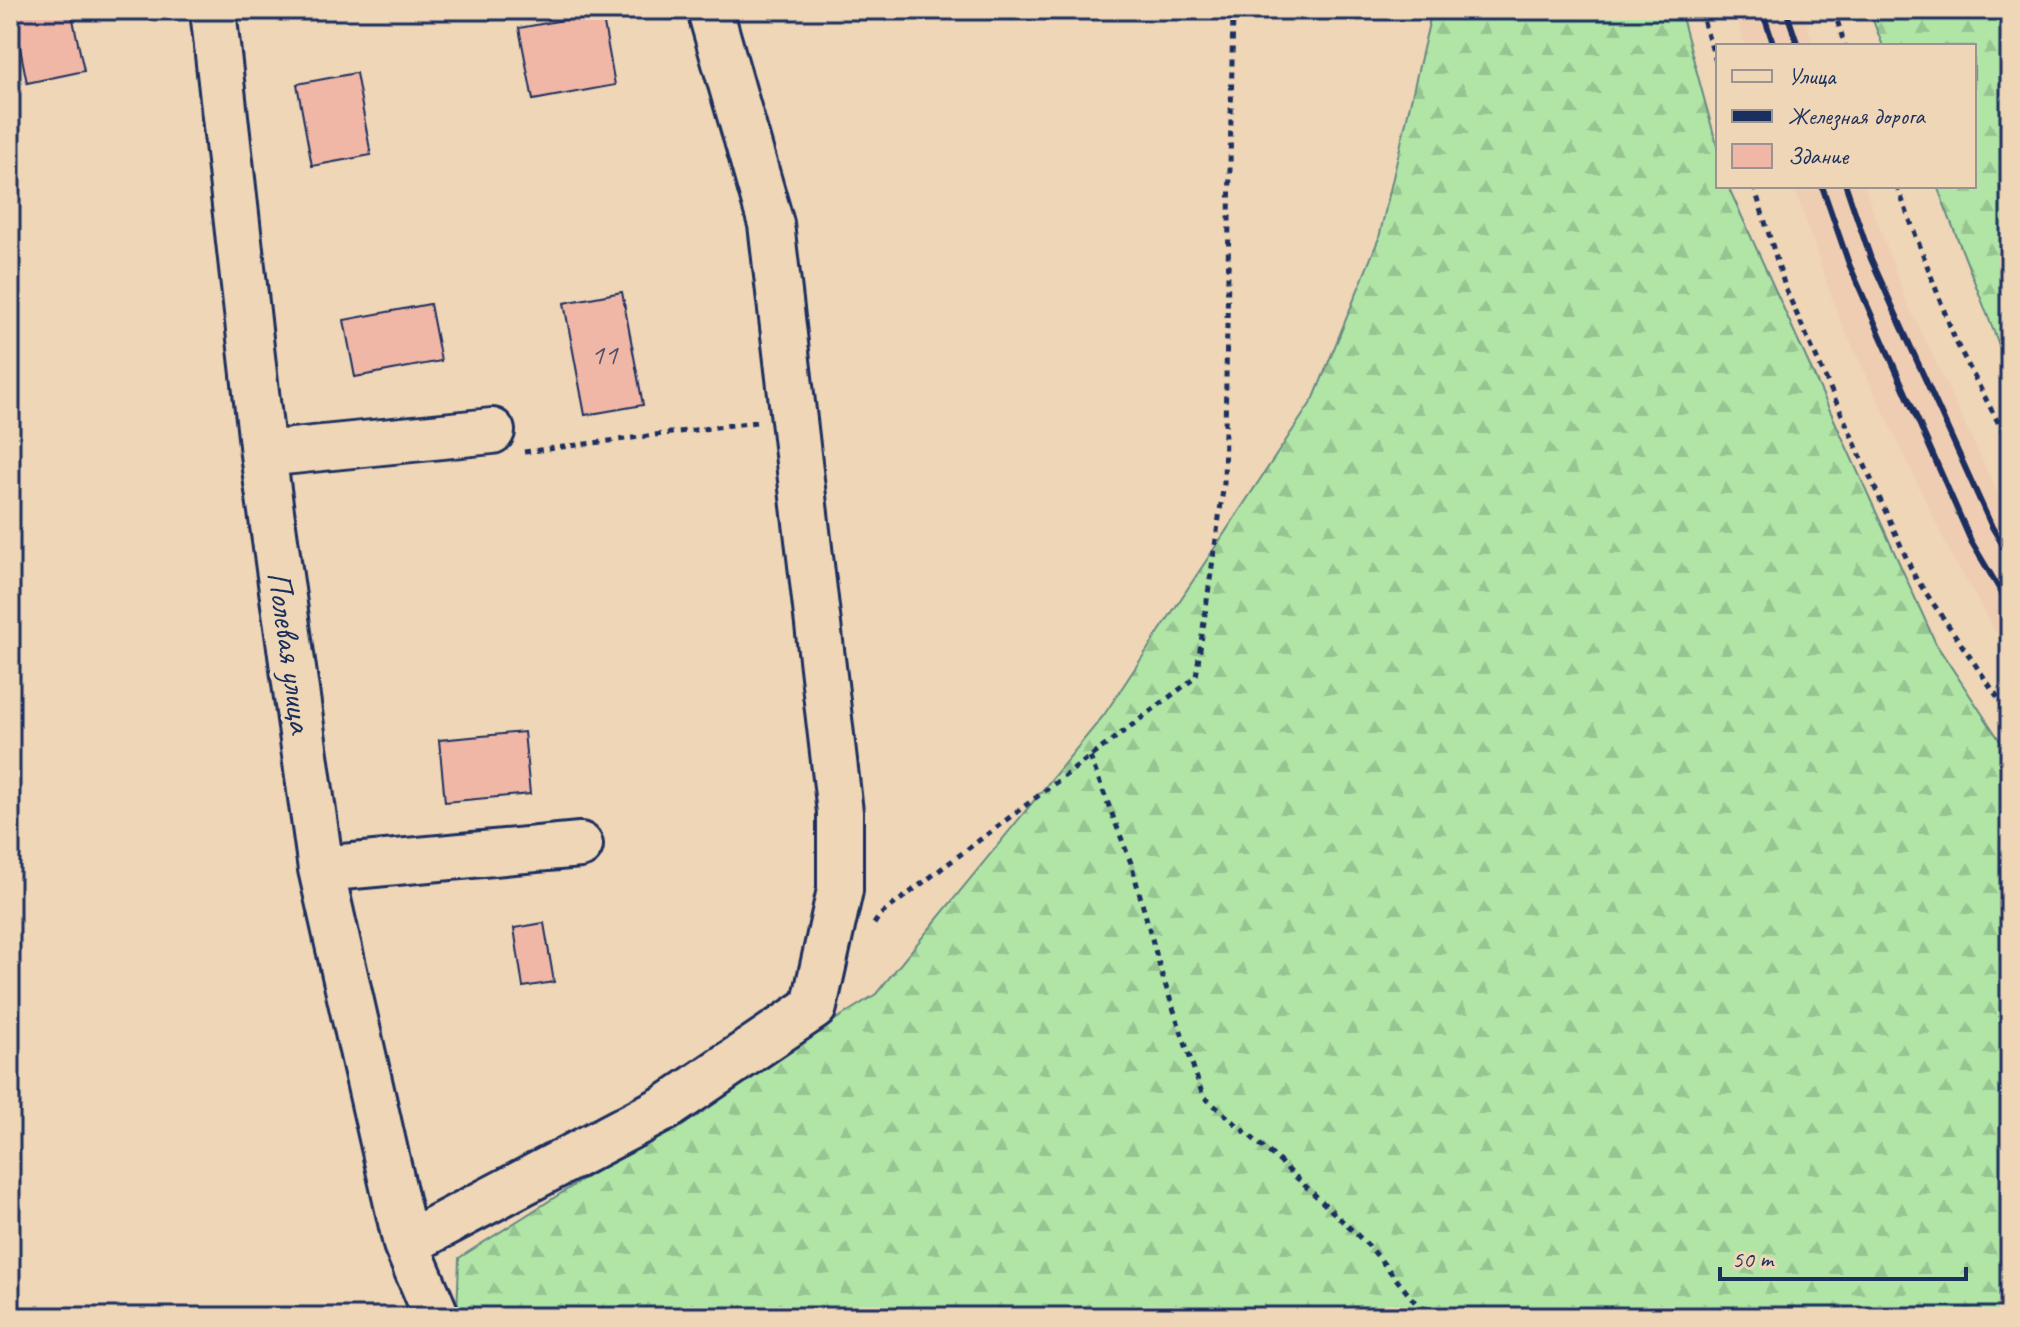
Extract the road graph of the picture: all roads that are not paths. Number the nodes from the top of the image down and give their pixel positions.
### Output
1 (213, 10) edge
2 (710, 10) edge
3 (502, 442) road end
4 (263, 454) junction
5 (580, 845) dead end
6 (321, 869) junction
7 (406, 1244) junction
8 (431, 1300) edge

1 - 4 street, Полевая улица
2 - 7 street
3 - 4 street
4 - 6 street, Полевая улица
5 - 6 street
6 - 7 street, Полевая улица
7 - 8 street, Полевая улица

